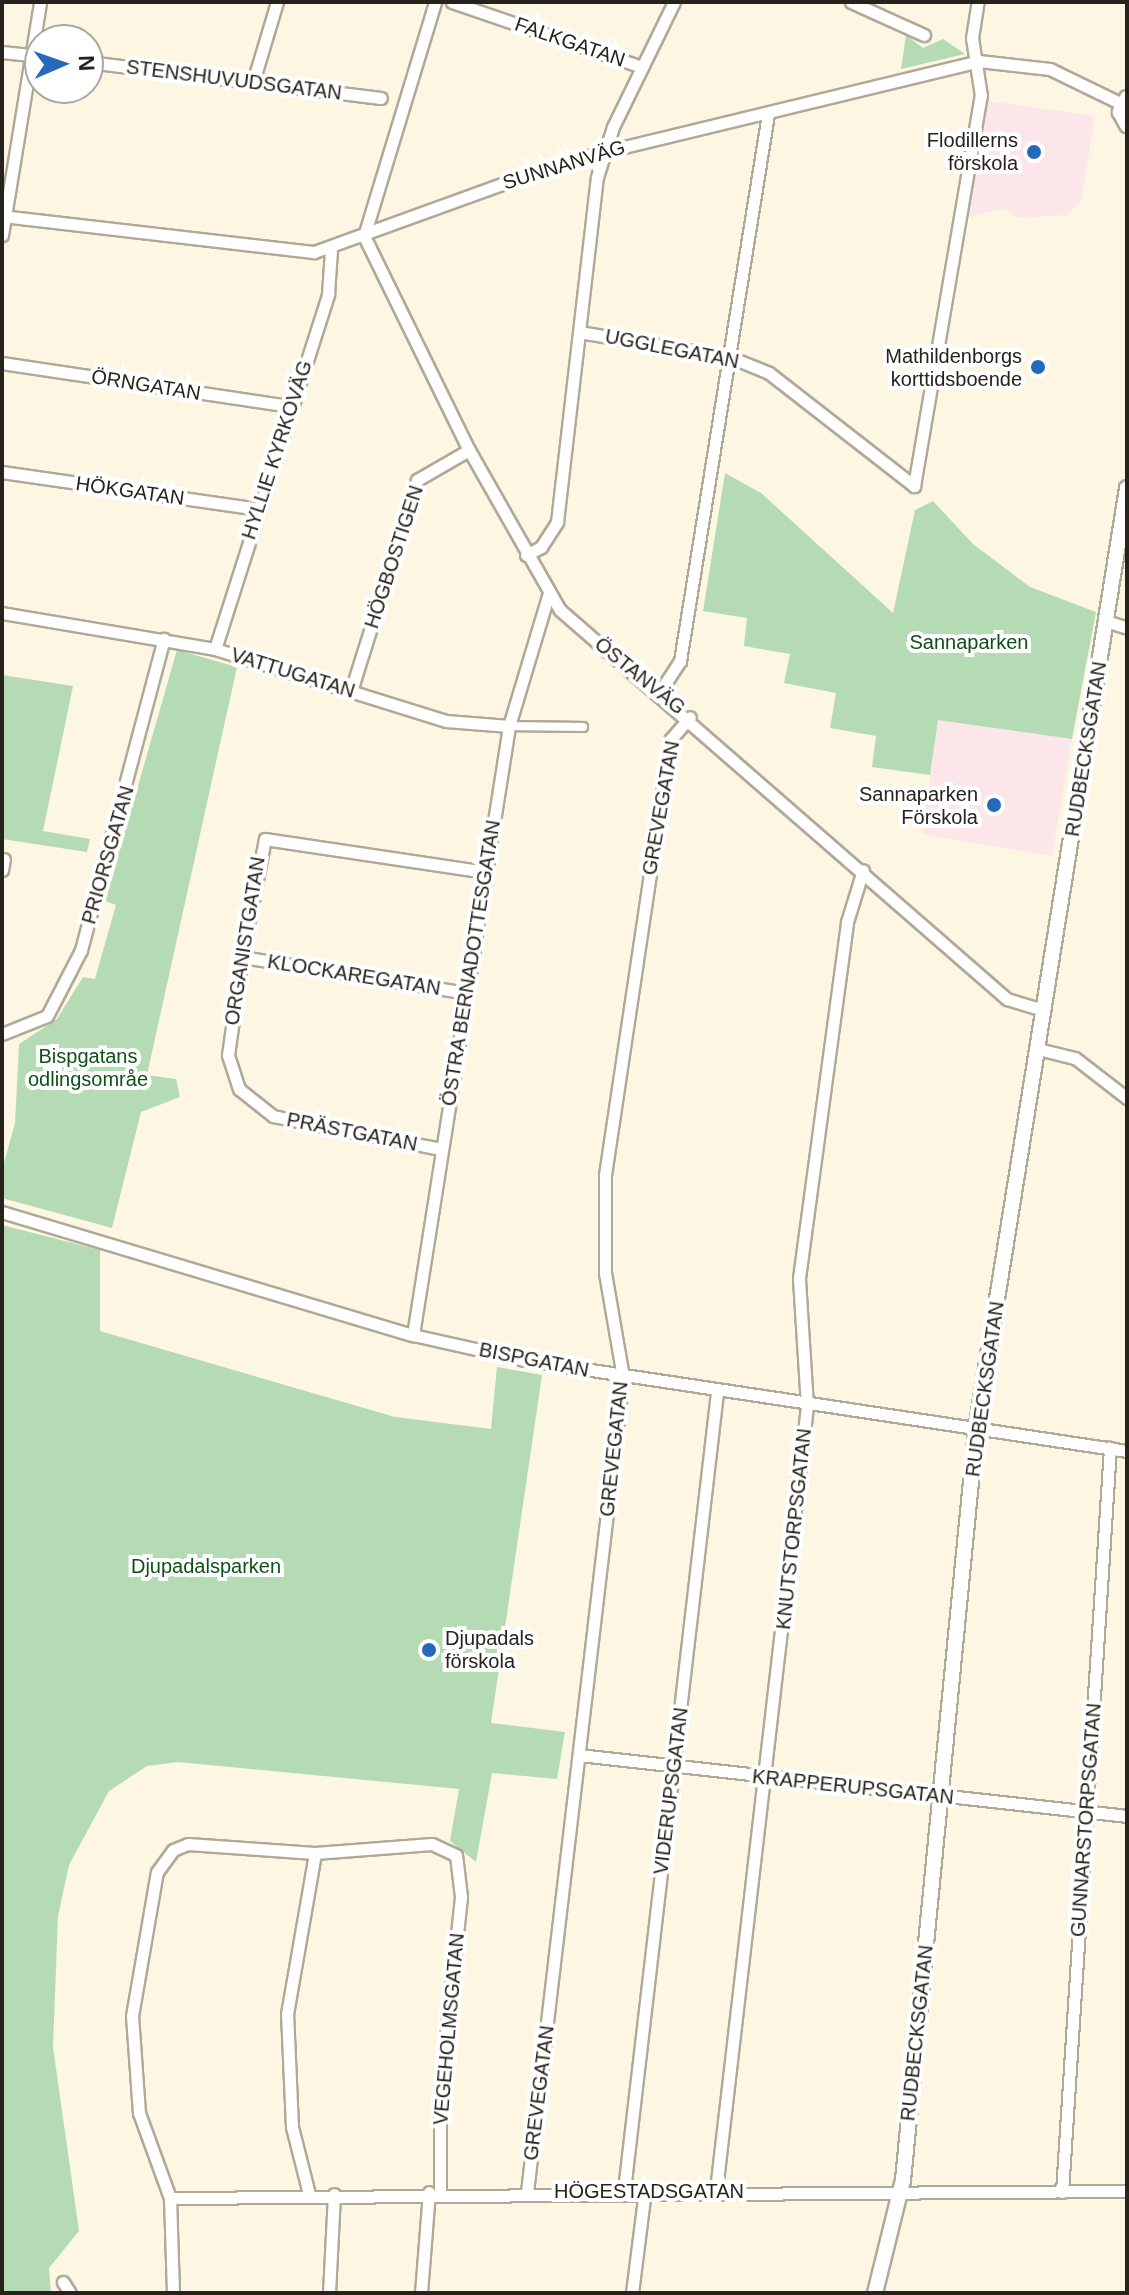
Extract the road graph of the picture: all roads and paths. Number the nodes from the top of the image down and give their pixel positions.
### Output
1 (40, 2) edge
2 (277, 2) edge
3 (435, 2) edge
4 (452, 2) edge
5 (674, 2) edge
6 (851, 2) edge
7 (978, 2) edge
8 (38, 24) edge
9 (924, 35) dead end
10 (2, 52) edge
11 (24, 55) edge
12 (979, 61) junction
13 (104, 64) edge
14 (642, 67) junction
15 (253, 82) junction
16 (381, 98) dead end
17 (1125, 101) edge
18 (26, 104) edge
19 (768, 114) junction
20 (1127, 125) edge
21 (606, 151) junction
22 (4, 216) edge
23 (2, 235) edge
24 (364, 236) junction
25 (331, 250) junction
26 (579, 332) junction
27 (730, 357) junction
28 (2, 363) edge
29 (290, 406) junction
30 (469, 450) junction
31 (2, 472) edge
32 (1127, 488) edge
33 (258, 509) junction
34 (526, 555) junction
35 (548, 596) junction
36 (2, 613) edge
37 (1106, 621) junction
38 (1127, 628) edge
39 (164, 639) junction
40 (215, 649) junction
41 (351, 691) junction
42 (659, 693) junction
43 (690, 717) junction
44 (509, 726) junction
45 (583, 727) dead end
46 (863, 870) junction
47 (486, 872) junction
48 (242, 957) junction
49 (467, 993) junction
50 (1044, 1010) junction
51 (2, 1034) edge
52 (1038, 1049) junction
53 (230, 1076) joint
54 (1127, 1098) edge
55 (441, 1149) junction
56 (2, 1212) edge
57 (413, 1335) junction
58 (623, 1377) junction
59 (717, 1392) junction
60 (807, 1406) junction
61 (976, 1430) junction
62 (1110, 1448) junction
63 (1127, 1451) edge
64 (579, 1755) junction
65 (674, 1766) junction
66 (766, 1777) junction
67 (939, 1796) junction
68 (1086, 1813) junction
69 (1127, 1816) edge
70 (315, 1853) junction
71 (624, 2190) junction
72 (645, 2190) junction
73 (716, 2190) junction
74 (1127, 2191) edge
75 (434, 2192) junction
76 (527, 2192) junction
77 (1062, 2192) junction
78 (309, 2194) junction
79 (334, 2194) junction
80 (901, 2194) junction
81 (170, 2198) junction
82 (63, 2282) dead end
83 (70, 2293) edge
84 (173, 2293) edge
85 (329, 2293) edge
86 (421, 2293) edge
87 (632, 2293) edge
88 (875, 2293) edge

1 - 8 street
2 - 15 street
3 - 24 street
4 - 14 street, FALKGATAN
5 - 14 street
6 - 9 street
7 - 12 street
10 - 11 street
12 - 17 street, SUNNANVÄG
12 - 19 street, SUNNANVÄG
12 - 27 street, UGGLEGATAN
13 - 15 street, STENSHUVUDSGATAN
14 - 21 street
15 - 16 street, STENSHUVUDSGATAN
17 - 20 street
18 - 22 street
19 - 21 street, SUNNANVÄG
19 - 27 street
21 - 24 street, SUNNANVÄG
21 - 26 street
22 - 23 street
22 - 25 street, SUNNANVÄG
24 - 25 street, SUNNANVÄG
24 - 30 street, ÖSTANVÄG
25 - 29 street, HYLLIE KYRKOVÄG
26 - 27 street, UGGLEGATAN
26 - 34 street
27 - 42 street
28 - 29 street, ÖRNGATAN
29 - 33 street, HYLLIE KYRKOVÄG
30 - 34 street, ÖSTANVÄG
30 - 41 street, HÖGBOSTIGEN
31 - 33 street, HÖKGATAN
32 - 37 street, RUDBECKSGATAN
33 - 40 street, HYLLIE KYRKOVÄG
34 - 35 street, ÖSTANVÄG
35 - 42 street, ÖSTANVÄG
35 - 44 street, ÖSTRA BERNADOTTESGATAN
36 - 39 street, VATTUGATAN
37 - 38 street
37 - 50 street, RUDBECKSGATAN
39 - 40 street, VATTUGATAN
39 - 51 street, PRIORSGATAN
40 - 41 street, VATTUGATAN
41 - 44 street, VATTUGATAN
42 - 43 street, ÖSTANVÄG
43 - 46 street, ÖSTANVÄG
43 - 58 street, GREVEGATAN
44 - 45 street, VATTUGATAN
44 - 47 street, ÖSTRA BERNADOTTESGATAN
46 - 50 street, ÖSTANVÄG
46 - 60 street, KNUTSTORPSGATAN
47 - 48 street, ORGANISTGATAN
47 - 49 street, ÖSTRA BERNADOTTESGATAN
48 - 49 street, KLOCKAREGATAN
48 - 53 street, ORGANISTGATAN
49 - 55 street, ÖSTRA BERNADOTTESGATAN
50 - 52 street, RUDBECKSGATAN
52 - 54 street
52 - 61 street, RUDBECKSGATAN
53 - 55 street, PRÄSTGATAN
55 - 57 street, ÖSTRA BERNADOTTESGATAN
56 - 57 street, BISPGATAN
57 - 58 street, BISPGATAN
58 - 59 street, BISPGATAN
58 - 64 street, GREVEGATAN
59 - 60 street, BISPGATAN
59 - 65 street, VIDERUPSGATAN
60 - 61 street, BISPGATAN
60 - 66 street, KNUTSTORPSGATAN
61 - 62 street, BISPGATAN
61 - 67 street, RUDBECKSGATAN
62 - 63 street, BISPGATAN
62 - 68 street, GUNNARSTORPSGATAN
64 - 65 street, KRAPPERUPSGATAN
64 - 76 street, GREVEGATAN
65 - 66 street, KRAPPERUPSGATAN
65 - 71 street, VIDERUPSGATAN
66 - 67 street, KRAPPERUPSGATAN
66 - 73 street, KNUTSTORPSGATAN
67 - 68 street, KRAPPERUPSGATAN
67 - 80 street, RUDBECKSGATAN
68 - 69 street, KRAPPERUPSGATAN
68 - 77 street, GUNNARSTORPSGATAN
70 - 75 street, VEGEHOLMSGATAN
70 - 78 street
70 - 81 street
71 - 72 street, HÖGESTADSGATAN
71 - 76 street, HÖGESTADSGATAN
72 - 73 street, HÖGESTADSGATAN
72 - 87 street
73 - 80 street, HÖGESTADSGATAN
74 - 77 street, HÖGESTADSGATAN
75 - 76 street, HÖGESTADSGATAN
75 - 79 street, HÖGESTADSGATAN
75 - 86 street, VEGEHOLMSGATAN
77 - 80 street, HÖGESTADSGATAN
78 - 79 street, HÖGESTADSGATAN
78 - 81 street, HÖGESTADSGATAN
79 - 85 street
80 - 88 street, RUDBECKSGATAN
81 - 84 street
82 - 83 street

